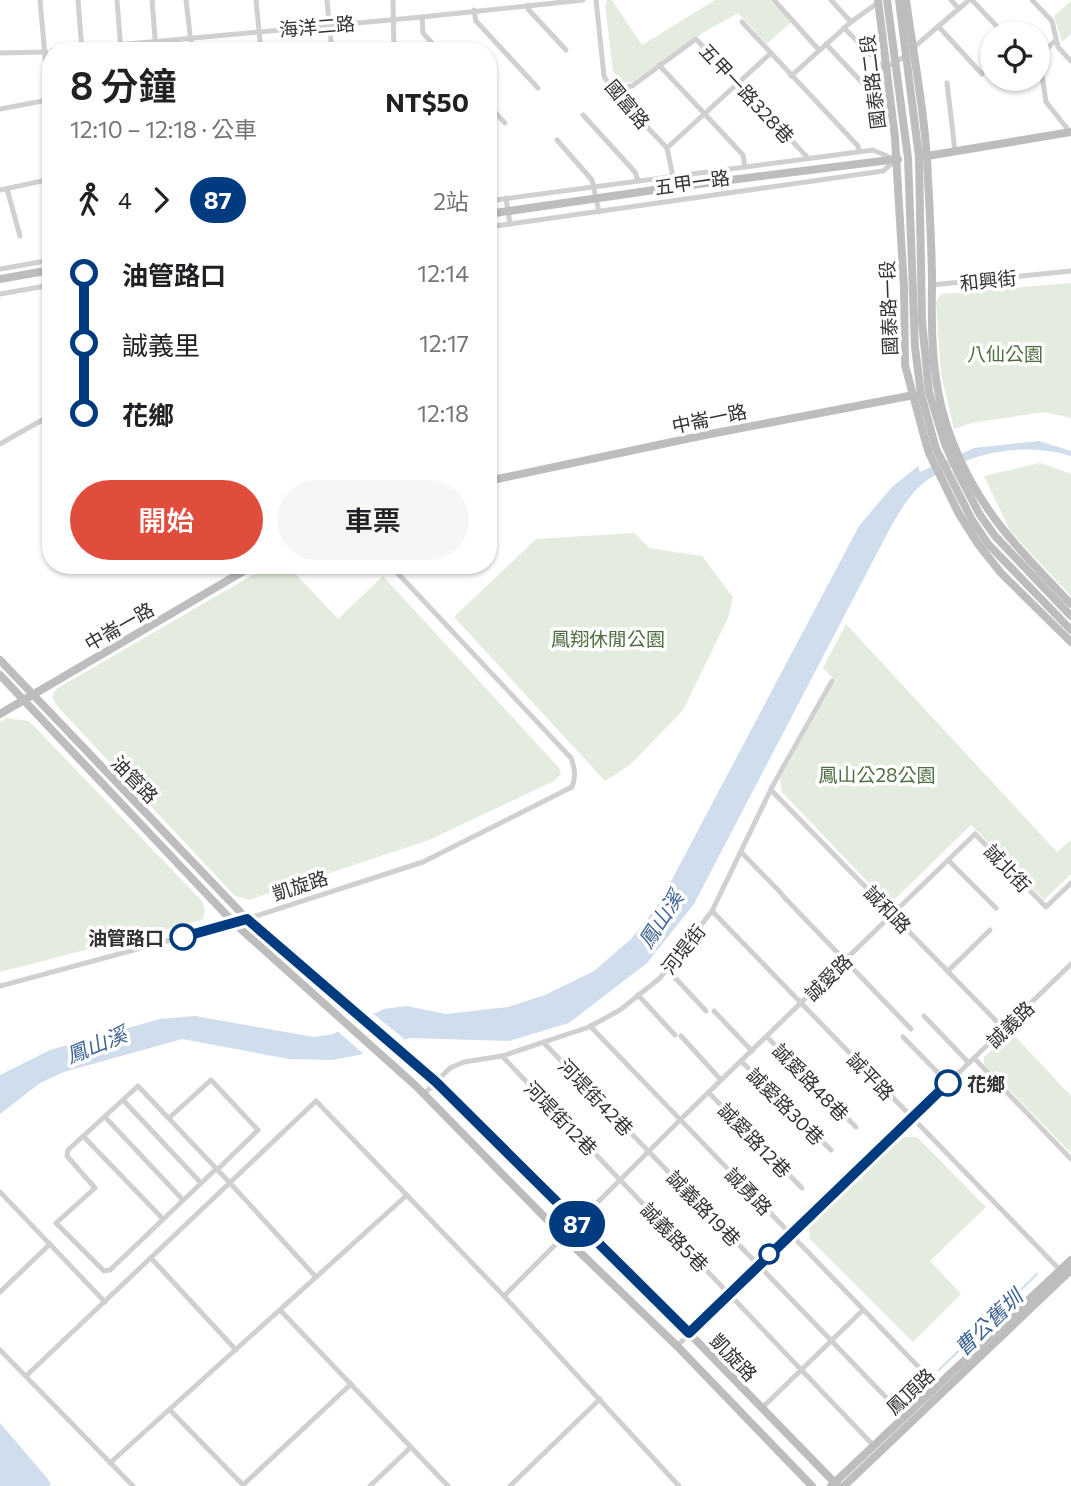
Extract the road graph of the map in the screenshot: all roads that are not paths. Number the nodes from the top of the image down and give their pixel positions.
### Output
1 (40, 0) edge
2 (78, 0) edge
3 (117, 0) edge
4 (152, 0) edge
5 (186, 0) edge
6 (256, 0) edge
7 (327, 0) edge
8 (393, 0) edge
9 (480, 0) edge
10 (583, 0) edge
11 (596, 0) edge
12 (774, 0) edge
13 (831, 0) edge
14 (899, 0) edge
15 (905, 0) edge
16 (951, 0) edge
17 (971, 0) edge
18 (1032, 0) edge
19 (881, 1) edge
20 (528, 5) junction
21 (959, 9) junction
22 (478, 10) junction
23 (422, 17) junction
24 (394, 19) junction
25 (991, 21) edge
26 (742, 22) dead end
27 (851, 22) junction
28 (329, 25) junction
29 (938, 26) junction
30 (844, 28) junction
31 (259, 31) junction
32 (191, 37) junction
33 (155, 40) junction
34 (1056, 40) junction
35 (47, 42) edge
36 (81, 42) edge
37 (120, 42) edge
38 (132, 42) edge
39 (191, 42) edge
40 (260, 42) edge
41 (331, 42) edge
42 (394, 42) edge
43 (431, 42) edge
44 (495, 42) edge
45 (497, 44) edge
46 (826, 44) junction
47 (1050, 46) edge
48 (566, 50) dead end
49 (819, 50) junction
50 (42, 51) edge
51 (0, 52) edge
52 (909, 52) junction
53 (771, 54) junction
54 (1071, 61) edge
55 (659, 65) junction
56 (891, 66) junction
57 (980, 73) edge
58 (791, 76) junction
59 (947, 83) dead end
60 (737, 84) junction
61 (538, 88) dead end
62 (612, 90) junction
63 (1044, 91) edge
64 (42, 101) edge
65 (891, 103) junction
66 (0, 109) edge
67 (705, 113) junction
68 (497, 115) edge
69 (583, 115) dead end
70 (505, 123) dead end
71 (1071, 132) edge
72 (556, 140) dead end
73 (667, 148) junction
74 (955, 151) junction
75 (859, 152) junction
76 (923, 157) junction
77 (808, 158) junction
78 (908, 159) junction
79 (896, 160) junction
80 (745, 167) junction
81 (673, 176) junction
82 (42, 181) edge
83 (638, 181) junction
84 (594, 187) junction
85 (675, 187) junction
86 (4, 189) edge
87 (506, 198) junction
88 (596, 199) junction
89 (497, 200) edge
90 (678, 200) junction
91 (508, 211) junction
92 (599, 212) junction
93 (497, 213) edge
94 (510, 224) junction
95 (497, 226) edge
96 (20, 236) dead end
97 (42, 261) edge
98 (0, 268) edge
99 (1070, 271) edge
100 (42, 272) edge
101 (0, 279) edge
102 (927, 286) junction
103 (42, 287) edge
104 (909, 287) junction
105 (0, 294) edge
106 (925, 393) junction
107 (42, 420) edge
108 (0, 444) edge
109 (963, 475) junction
110 (497, 479) edge
111 (947, 482) junction
112 (239, 574) edge
113 (398, 574) edge
114 (1071, 604) edge
115 (1071, 616) edge
116 (1071, 630) edge
117 (1071, 642) edge
118 (0, 660) edge
119 (0, 675) edge
120 (832, 681) dead end
121 (33, 695) junction
122 (24, 700) junction
123 (0, 714) edge
124 (771, 790) junction
125 (975, 834) joint
126 (741, 852) junction
127 (948, 860) junction
128 (1071, 883) edge
129 (996, 908) dead end
130 (712, 911) junction
131 (892, 914) junction
132 (247, 919) junction
133 (234, 923) junction
134 (990, 930) dead end
135 (845, 960) junction
136 (1071, 964) edge
137 (667, 969) junction
138 (948, 971) junction
139 (0, 986) edge
140 (638, 995) junction
141 (800, 1003) junction
142 (706, 1011) dead end
143 (714, 1011) dead end
144 (924, 1016) dead end
145 (590, 1026) junction
146 (911, 1028) dead end
147 (1004, 1030) junction
148 (767, 1037) junction
149 (903, 1037) dead end
150 (543, 1042) junction
151 (752, 1051) junction
152 (502, 1056) junction
153 (741, 1061) junction
154 (971, 1061) junction
155 (721, 1080) junction
156 (436, 1082) junction
157 (948, 1083) junction
158 (709, 1093) junction
159 (424, 1094) junction
160 (123, 1100) junction
161 (105, 1117) junction
162 (912, 1117) junction
163 (169, 1118) junction
164 (680, 1120) junction
165 (856, 1127) dead end
166 (83, 1136) junction
167 (831, 1150) dead end
168 (649, 1152) junction
169 (1071, 1159) edge
170 (216, 1169) junction
171 (621, 1180) junction
172 (230, 1183) junction
173 (201, 1184) junction
174 (802, 1188) dead end
175 (0, 1192) edge
176 (407, 1195) junction
177 (183, 1200) junction
178 (163, 1219) junction
179 (577, 1224) junction
180 (790, 1234) junction
181 (564, 1237) junction
182 (50, 1244) junction
183 (151, 1258) junction
184 (1071, 1260) edge
185 (758, 1265) junction
186 (1060, 1270) junction
187 (1071, 1270) edge
188 (316, 1277) junction
189 (0, 1292) edge
190 (729, 1294) junction
191 (504, 1296) junction
192 (105, 1302) junction
193 (280, 1310) junction
194 (863, 1310) junction
195 (689, 1333) junction
196 (830, 1341) junction
197 (677, 1346) junction
198 (0, 1350) edge
199 (236, 1350) junction
200 (801, 1370) junction
201 (26, 1376) junction
202 (351, 1384) junction
203 (937, 1386) junction
204 (600, 1399) junction
205 (762, 1408) junction
206 (170, 1410) junction
207 (905, 1417) junction
208 (874, 1446) junction
209 (411, 1447) junction
210 (110, 1463) junction
211 (516, 1480) junction
212 (244, 1485) edge
213 (835, 1485) edge
214 (133, 1486) edge
215 (370, 1486) edge
216 (448, 1486) edge
217 (510, 1486) edge
218 (521, 1486) edge
219 (679, 1486) edge
220 (812, 1486) edge
221 (844, 1486) edge

1 - 35 street
2 - 36 street
3 - 37 street
4 - 33 street
5 - 32 street
6 - 31 street
7 - 28 street
8 - 24 street
9 - 22 street
10 - 20 street, 海洋二路
11 - 62 street, 國富路
12 - 49 street
13 - 27 street
14 - 52 street, 國泰路二段
15 - 52 street, 國泰路二段
16 - 21 street
17 - 21 street
17 - 25 street
18 - 34 street
19 - 27 street
19 - 56 street, 國泰路二段
20 - 22 street, 海洋二路
20 - 48 street
21 - 29 street
22 - 23 street, 海洋二路
22 - 44 street
23 - 24 street, 海洋二路
23 - 43 street
24 - 28 street, 海洋二路
24 - 42 street
26 - 53 street
27 - 30 street
28 - 31 street, 海洋二路
28 - 41 street
29 - 52 street
29 - 57 street
30 - 46 street
30 - 56 street
31 - 32 street, 海洋二路
31 - 40 street
32 - 33 street, 海洋二路
32 - 39 street
33 - 38 street, 海洋二路
34 - 47 street
34 - 54 street
45 - 61 street
46 - 49 street
46 - 65 street
49 - 58 street
50 - 51 street, 海洋二路
52 - 56 street
52 - 76 street, 國泰路二段
53 - 58 street
53 - 60 street
55 - 60 street, 五甲一路328巷
55 - 62 street, 五甲一路328巷
55 - 67 street
56 - 65 street, 國泰路二段
56 - 78 street, 國泰路二段
58 - 75 street
59 - 74 street
60 - 67 street
60 - 77 street, 五甲一路328巷
62 - 73 street, 國富路
63 - 71 street
64 - 66 street
65 - 79 street, 國泰路二段
67 - 73 street
67 - 80 street
68 - 70 street
69 - 83 street
71 - 74 street, 五甲一路
72 - 84 street
73 - 81 street
74 - 76 street, 五甲一路
75 - 77 street, 五甲一路
75 - 79 street, 五甲一路
76 - 78 street, 五甲一路
76 - 102 street, 國泰路一段
77 - 80 street, 五甲一路
78 - 79 street, 五甲一路
78 - 104 street, 國泰路一段
79 - 85 street, 五甲一路
79 - 90 street, 五甲一路
79 - 104 street, 國泰路一段
80 - 81 street, 五甲一路
81 - 83 street, 五甲一路
81 - 85 street
82 - 86 street
83 - 84 street, 五甲一路
84 - 87 street, 五甲一路
84 - 88 street
85 - 88 street, 五甲一路
85 - 90 street
86 - 96 street
87 - 89 street, 五甲一路
87 - 91 street
88 - 91 street, 五甲一路
88 - 92 street
90 - 92 street, 五甲一路
91 - 93 street, 五甲一路
91 - 94 street
92 - 94 street, 五甲一路
94 - 95 street, 五甲一路
97 - 98 street
99 - 102 street, 和興街
100 - 101 street
102 - 104 street, 和興街
102 - 106 street, 國泰路一段
103 - 105 street
104 - 106 street, 國泰路一段
106 - 109 street, 國泰路一段
106 - 110 street, 中崙一路
106 - 111 street, 國泰路一段
107 - 108 street
109 - 114 street
109 - 115 street
111 - 116 street
111 - 117 street
112 - 121 street, 中崙一路
113 - 132 street, 凱旋路
118 - 121 street, 油管路
119 - 122 street, 油管路
120 - 124 street, 河堤街
121 - 122 street, 中崙一路
121 - 132 street, 油管路
122 - 123 street, 中崙一路
122 - 133 street, 油管路
124 - 126 street, 河堤街
124 - 131 street, 誠和路
125 - 127 street, 誠愛路
125 - 128 street, 誠北街
126 - 130 street, 河堤街
126 - 135 street
127 - 129 street
127 - 131 street, 誠愛路
130 - 137 street, 河堤街
130 - 141 street, 誠平路
131 - 135 street, 誠愛路
131 - 138 street, 誠和路
132 - 133 street
132 - 156 street, 凱旋路
133 - 139 street
133 - 159 street, 凱旋路
134 - 138 street
135 - 141 street, 誠愛路
135 - 146 street
136 - 147 street, 誠義路
137 - 140 street, 河堤街
137 - 142 street
138 - 147 street, 誠和路
140 - 145 street, 河堤街
140 - 155 street
141 - 148 street, 誠愛路
141 - 162 street, 誠平路
143 - 151 street
144 - 154 street
145 - 150 street, 河堤街
145 - 164 street, 誠勇路
147 - 154 street, 誠義路
148 - 151 street, 誠愛路
148 - 165 street, 誠愛路48巷
149 - 157 street
150 - 152 street, 河堤街
150 - 168 street, 河堤街42巷
151 - 153 street, 誠愛路
152 - 156 street, 河堤街
152 - 171 street, 河堤街12巷
153 - 155 street, 誠愛路
153 - 167 street, 誠愛路30巷
154 - 157 street, 誠義路
154 - 169 street
155 - 158 street, 誠愛路
156 - 159 street, 河堤街
156 - 179 street, 凱旋路
157 - 162 street, 誠義路
158 - 164 street, 誠愛路
158 - 174 street, 誠愛路12巷
159 - 181 street, 凱旋路
160 - 161 street
160 - 163 street
160 - 173 street
161 - 166 street
161 - 177 street
162 - 180 street, 誠義路
162 - 186 street, 誠平路
163 - 170 street
163 - 170 street
164 - 168 street, 誠愛路
164 - 180 street, 誠勇路
166 - 178 street
166 - 178 street
168 - 171 street, 誠愛路
168 - 185 street, 誠義路19巷
170 - 172 street
170 - 173 street
171 - 179 street, 誠愛路
171 - 190 street, 誠義路5巷
172 - 176 street
172 - 183 street
172 - 188 street
173 - 177 street
175 - 182 street
176 - 188 street
176 - 191 street
177 - 178 street
179 - 181 street, 誠愛路
179 - 195 street, 凱旋路
180 - 185 street, 誠義路
180 - 194 street, 誠勇路
181 - 191 street, 誠愛路
181 - 197 street, 凱旋路
182 - 189 street
182 - 192 street
183 - 192 street
183 - 199 street
184 - 186 street, 鳳頂路
185 - 190 street, 誠義路
185 - 196 street, 誠義路19巷
186 - 203 street, 鳳頂路
187 - 221 street, 鳳頂路
188 - 193 street
190 - 195 street, 誠義路
190 - 200 street, 誠義路5巷
191 - 204 street
192 - 201 street
193 - 199 street
193 - 202 street
194 - 196 street
194 - 203 street, 誠勇路
195 - 197 street, 誠義路
195 - 205 street, 凱旋路
196 - 200 street
196 - 207 street, 誠義路19巷
197 - 220 street, 凱旋路
198 - 201 street
199 - 206 street
200 - 205 street
200 - 208 street, 誠義路5巷
201 - 210 street
202 - 209 street
202 - 212 street
203 - 207 street, 鳳頂路
204 - 211 street
204 - 219 street
205 - 213 street, 凱旋路
206 - 210 street
206 - 212 street
207 - 208 street, 鳳頂路
208 - 213 street, 鳳頂路
209 - 215 street
209 - 216 street
210 - 214 street
211 - 217 street
211 - 218 street

